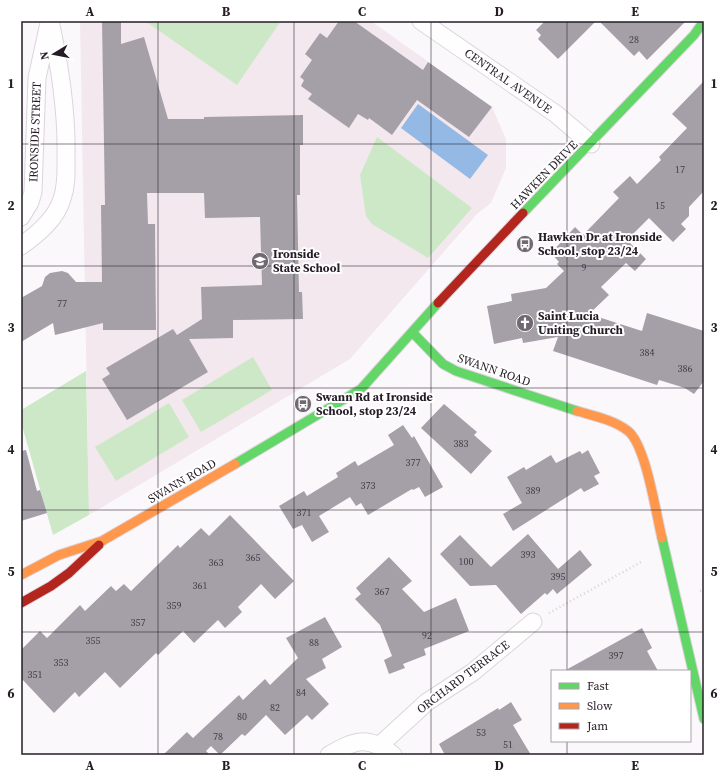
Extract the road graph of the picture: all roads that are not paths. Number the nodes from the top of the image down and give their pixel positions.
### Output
1 (50, 21) edge
2 (421, 21) edge
3 (704, 21) edge
4 (704, 31) edge
5 (694, 35) junction
6 (591, 144) junction
7 (21, 216) edge
8 (21, 246) edge
9 (412, 332) junction
10 (102, 541) junction
11 (21, 575) edge
12 (21, 603) edge
13 (533, 622) road end
14 (704, 719) edge
15 (386, 750) edge
16 (329, 755) edge

1 - 7 street, IRONSIDE STREET
1 - 8 street, IRONSIDE STREET
2 - 6 street, CENTRAL AVENUE
3 - 5 main road, HAWKEN DRIVE
4 - 5 main road, HAWKEN DRIVE
5 - 6 main road, HAWKEN DRIVE
6 - 9 main road, HAWKEN DRIVE
9 - 10 main road, SWANN ROAD
9 - 14 main road, SWANN ROAD
10 - 11 main road, SWANN ROAD
10 - 12 main road, SWANN ROAD
13 - 15 street, ORCHARD TERRACE
15 - 16 street, ORCHARD TERRACE

